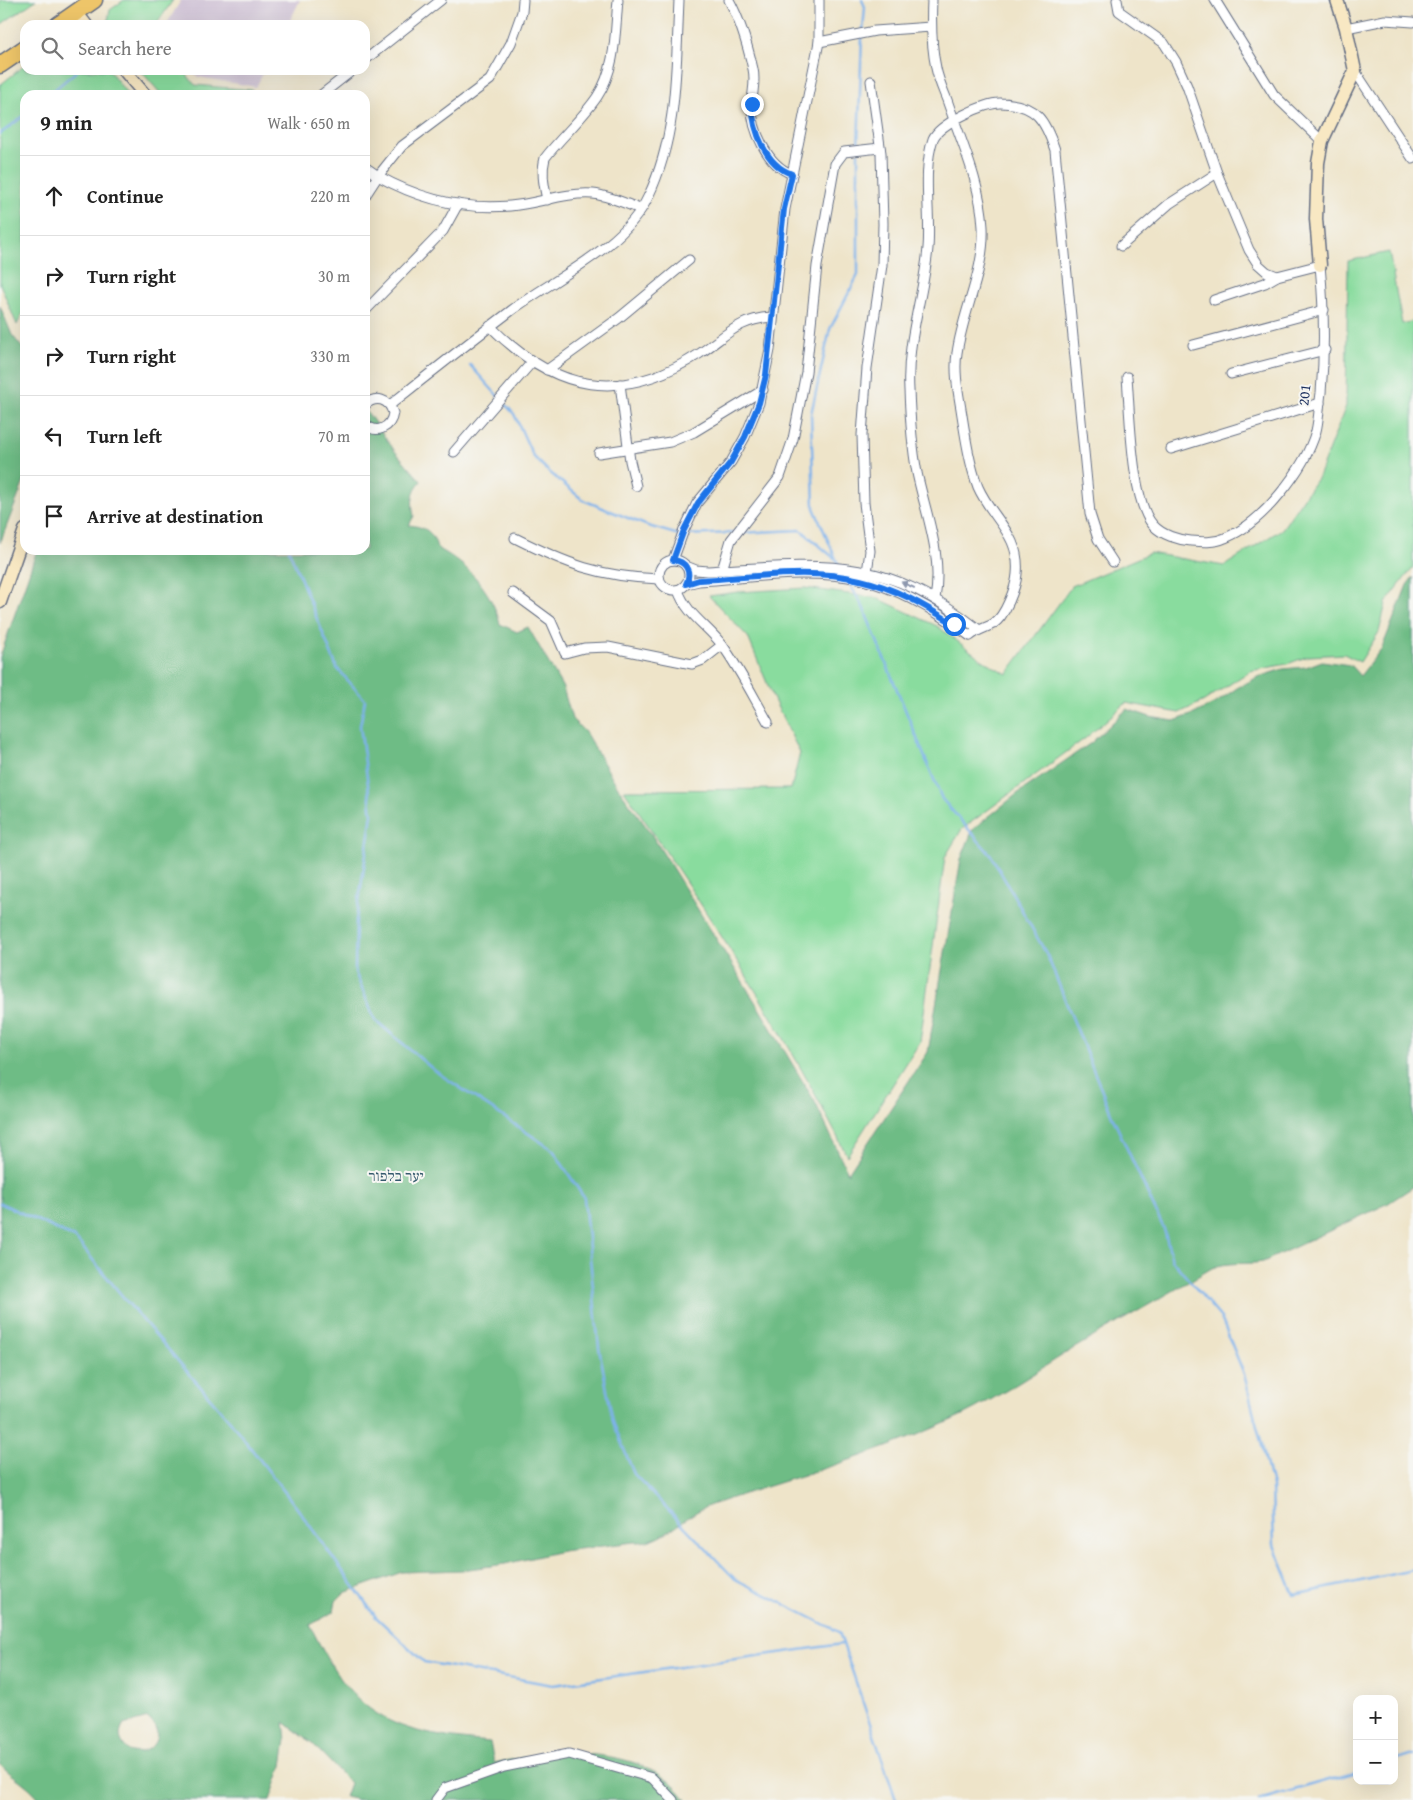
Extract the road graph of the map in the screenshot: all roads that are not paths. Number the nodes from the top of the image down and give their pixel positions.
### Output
1 (94, 0) edge
2 (441, 0) edge
3 (523, 0) edge
4 (618, 0) edge
5 (679, 0) edge
6 (729, 0) edge
7 (819, 0) edge
8 (932, 0) edge
9 (1117, 0) edge
10 (1215, 0) edge
11 (1337, 0) edge
12 (76, 12) junction
13 (65, 20) edge
14 (82, 20) edge
15 (1413, 22) edge
16 (931, 27) junction
17 (1346, 28) junction
18 (819, 42) junction
19 (20, 52) edge
20 (370, 56) edge
21 (0, 66) edge
22 (1355, 71) junction
23 (128, 75) edge
24 (347, 75) edge
25 (871, 82) dead end
26 (141, 90) edge
27 (327, 90) edge
28 (954, 122) junction
29 (1322, 140) junction
30 (880, 148) junction
31 (1413, 159) edge
32 (370, 170) edge
33 (1218, 173) junction
34 (792, 174) junction
35 (378, 176) junction
36 (370, 188) edge
37 (548, 200) junction
38 (458, 204) junction
39 (640, 209) junction
40 (1121, 246) dead end
41 (689, 260) dead end
42 (1320, 265) junction
43 (1277, 276) junction
44 (1214, 300) dead end
45 (370, 306) edge
46 (1324, 310) junction
47 (772, 317) junction
48 (490, 326) junction
49 (1193, 345) dead end
50 (1325, 350) junction
51 (532, 362) junction
52 (547, 370) junction
53 (1230, 374) dead end
54 (1127, 377) dead end
55 (620, 384) junction
56 (763, 390) junction
57 (370, 402) edge
58 (1320, 403) junction
59 (390, 405) junction
60 (370, 426) edge
61 (628, 449) junction
62 (1171, 449) dead end
63 (454, 452) dead end
64 (599, 453) dead end
65 (636, 486) dead end
66 (515, 538) dead end
67 (20, 544) edge
68 (673, 560) junction
69 (1113, 562) dead end
70 (686, 566) junction
71 (722, 570) junction
72 (817, 570) junction
73 (867, 572) junction
74 (658, 579) junction
75 (686, 584) junction
76 (678, 590) junction
77 (513, 593) dead end
78 (935, 599) junction
79 (0, 602) edge
80 (978, 629) junction
81 (722, 645) junction
82 (768, 722) dead end
83 (436, 1800) edge
84 (673, 1800) edge

1 - 12 highway
2 - 20 street
3 - 35 street
4 - 37 street
5 - 39 street
6 - 34 street
7 - 18 street
8 - 16 street
9 - 33 street
10 - 29 street
11 - 17 street
12 - 13 highway
12 - 14 street
15 - 17 street
16 - 18 street
16 - 28 street
17 - 22 street
18 - 34 street
19 - 21 highway
22 - 29 street, 201
22 - 31 street
23 - 26 street
24 - 27 street
25 - 30 street
28 - 69 street
28 - 78 street
28 - 80 street
29 - 42 street, 201
30 - 71 street
30 - 73 street
32 - 35 street
33 - 40 street
33 - 43 street
34 - 47 street
35 - 36 street
35 - 38 street
37 - 38 street
37 - 39 street
38 - 45 street
39 - 48 street
41 - 52 street
42 - 43 street
42 - 46 street, 201
43 - 44 street
46 - 49 street
46 - 50 street, 201
47 - 55 street
47 - 56 street
48 - 51 street
48 - 59 street
50 - 53 street
50 - 58 street, 201
51 - 52 street
51 - 63 street
52 - 55 street
54 - 58 street, 201
55 - 61 street
56 - 61 street
56 - 68 street
57 - 59 street
58 - 62 street
59 - 60 street
61 - 64 street
61 - 65 street
66 - 74 street
67 - 79 street
68 - 70 street
68 - 74 street
70 - 71 street
70 - 75 street
71 - 72 street
72 - 73 street
72 - 75 street
72 - 80 street
78 -> 73 street
74 - 76 street
75 - 76 street
76 - 81 street
77 - 81 street
78 - 80 street
81 - 82 street
83 - 84 street

